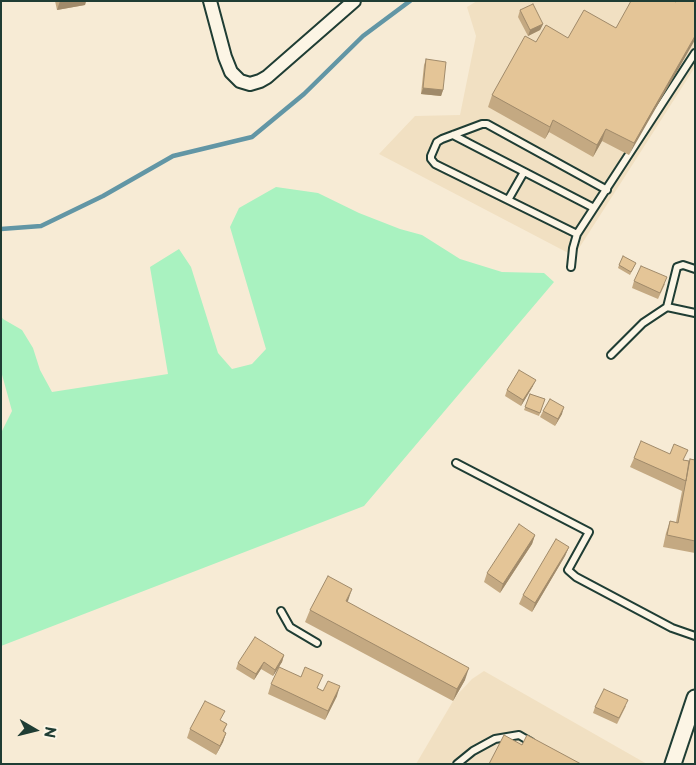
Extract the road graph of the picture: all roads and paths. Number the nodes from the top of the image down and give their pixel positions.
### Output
1 (210, 1) edge
2 (348, 3) edge
3 (695, 53) edge
4 (453, 135) junction
5 (524, 172) junction
6 (607, 190) junction
7 (508, 200) junction
8 (594, 208) junction
9 (577, 234) junction
10 (571, 267) dead end
11 (695, 269) edge
12 (666, 307) junction
13 (695, 313) edge
14 (611, 355) dead end
15 (456, 463) dead end
16 (281, 611) dead end
17 (695, 636) edge
18 (317, 643) dead end
19 (695, 698) edge
20 (536, 745) edge
21 (457, 764) edge
22 (673, 764) edge

1 - 2 street
3 - 6 lane
4 - 5 lane
4 - 6 lane
4 - 7 lane
5 - 7 lane
5 - 8 lane
6 - 8 lane
7 - 9 lane
8 - 9 lane
9 - 10 lane
11 - 12 lane
12 - 13 lane
12 - 14 lane
15 - 17 lane
16 - 18 lane
19 - 22 street
20 - 21 lane

